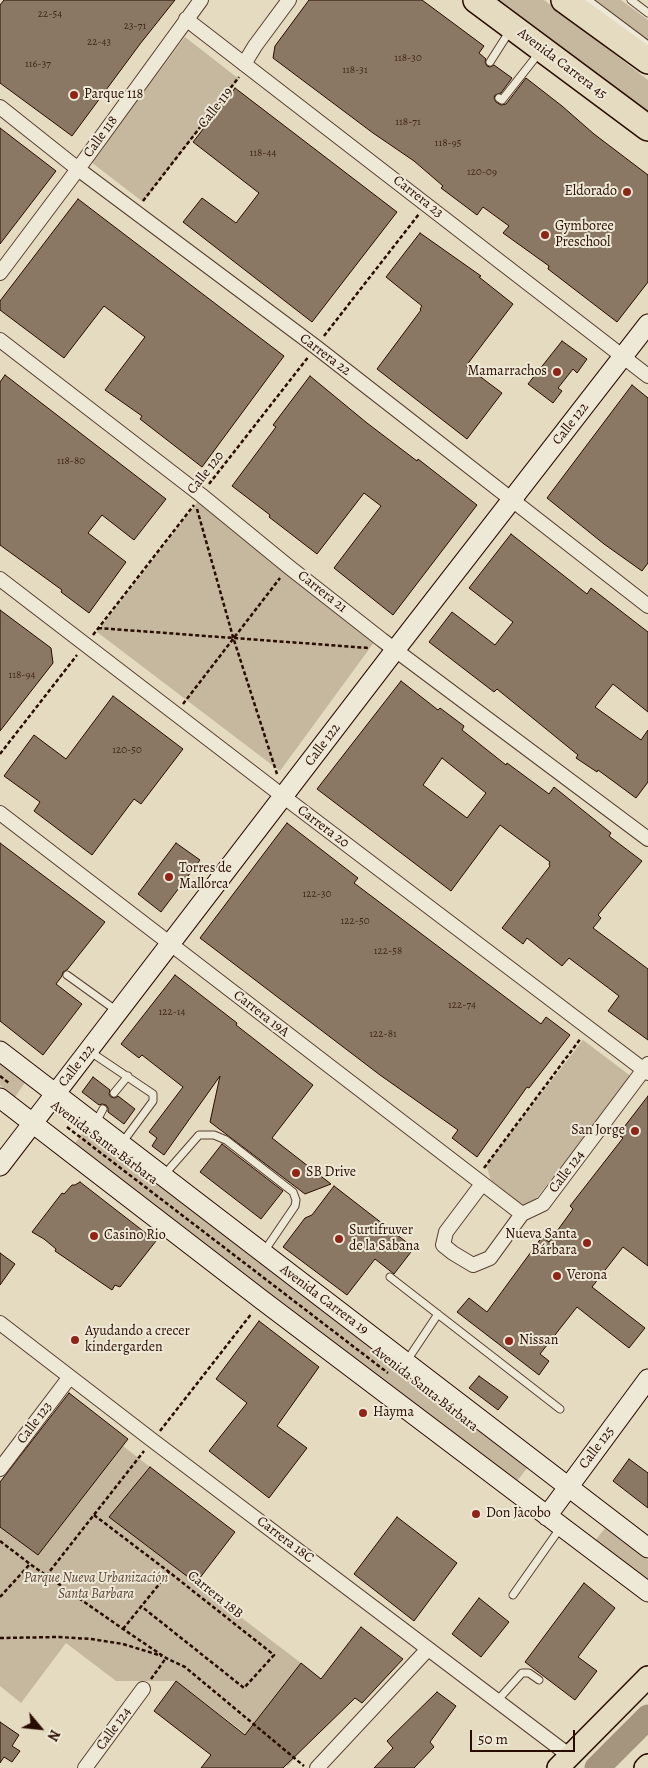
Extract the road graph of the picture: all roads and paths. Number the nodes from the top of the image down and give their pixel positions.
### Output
1 (201, 0) edge
2 (289, 0) edge
3 (476, 0) edge
4 (564, 0) edge
5 (588, 0) edge
6 (631, 0) edge
7 (648, 13) edge
8 (186, 19) junction
9 (512, 27) junction
10 (648, 45) edge
11 (542, 50) junction
12 (648, 61) edge
13 (490, 62) dead end
14 (244, 64) junction
15 (499, 98) dead end
16 (0, 107) edge
17 (648, 128) edge
18 (78, 168) junction
19 (427, 204) junction
20 (134, 210) junction
21 (0, 273) edge
22 (648, 324) edge
23 (0, 340) edge
24 (316, 347) junction
25 (623, 357) junction
26 (648, 376) edge
27 (198, 499) junction
28 (512, 500) junction
29 (289, 566) junction
30 (0, 579) edge
31 (648, 606) edge
32 (98, 628) junction
33 (233, 637) junction
34 (85, 644) junction
35 (376, 648) dead end
36 (396, 650) junction
37 (176, 714) junction
38 (0, 754) edge
39 (278, 778) dead end
40 (284, 797) junction
41 (0, 813) edge
42 (648, 839) edge
43 (171, 945) junction
44 (66, 975) dead end
45 (119, 1012) junction
46 (589, 1028) junction
47 (0, 1051) edge
48 (89, 1051) junction
49 (647, 1069) edge
50 (0, 1076) edge
51 (128, 1076) junction
52 (7, 1092) edge
53 (114, 1093) dead end
54 (56, 1094) junction
55 (38, 1116) junction
56 (121, 1144) junction
57 (0, 1166) edge
58 (163, 1176) junction
59 (479, 1182) junction
60 (522, 1214) junction
61 (263, 1253) junction
62 (390, 1277) dead end
63 (438, 1314) junction
64 (0, 1323) edge
65 (406, 1363) junction
66 (388, 1373) dead end
67 (69, 1378) junction
68 (648, 1379) edge
69 (560, 1409) dead end
70 (0, 1469) edge
71 (568, 1487) junction
72 (94, 1515) dead end
73 (554, 1521) junction
74 (0, 1541) edge
75 (648, 1548) edge
76 (30, 1564) junction
77 (169, 1572) junction
78 (648, 1592) edge
79 (512, 1595) dead end
80 (0, 1597) edge
81 (141, 1606) junction
82 (123, 1629) junction
83 (0, 1638) edge
84 (428, 1649) junction
85 (166, 1658) junction
86 (648, 1677) edge
87 (539, 1680) dead end
88 (143, 1689) joint
89 (497, 1701) junction
90 (564, 1762) edge
91 (648, 1765) edge
92 (85, 1768) edge
93 (306, 1768) edge
94 (317, 1768) edge
95 (645, 1768) edge

1 - 8 street, Calle 118
2 - 14 street
3 - 9 highway, Avenida Carrera 45
4 - 12 highway
5 - 10 lane
6 - 7 lane
8 - 14 street, Carrera 23
8 - 18 street, Calle 118
9 - 11 highway, Avenida Carrera 45
9 - 13 lane
11 - 15 lane
11 - 17 highway, Avenida Carrera 45
14 - 19 street, Carrera 23
14 - 20 path, Calle 119
16 - 18 street, Carrera 22
18 - 20 street, Carrera 22
18 - 21 street, Calle 118
19 - 24 path, Calle 120
19 - 25 street, Carrera 23
20 - 24 street, Carrera 22
22 - 25 main road, Calle 122
23 - 27 street, Carrera 21
24 - 27 path, Calle 120
24 - 28 street, Carrera 22
25 - 26 street, Carrera 23
25 - 28 main road, Calle 122
27 - 29 street, Carrera 21
27 - 32 path, Calle 120
27 - 33 path
28 - 31 street, Carrera 22
28 - 36 main road, Calle 122
29 - 33 path
29 - 36 street, Carrera 21
30 - 34 street, Carrera 20
32 - 33 path
32 - 34 path, Calle 120
33 - 35 path
33 - 37 path
33 - 39 path
34 - 37 street, Carrera 20
34 - 38 path, Calle 120
36 - 40 main road, Calle 122
36 - 42 street, Carrera 21
37 - 40 street, Carrera 20
40 - 43 main road, Calle 122
40 - 46 street, Carrera 20
41 - 43 street, Carrera 19A
43 - 45 main road, Calle 122
43 - 59 street, Carrera 19A
44 - 45 lane
45 - 48 main road, Calle 122
46 - 49 street, Carrera 20
46 - 59 path
47 - 54 main road, Avenida Carrera 19
48 - 51 lane
48 - 54 main road, Calle 122
49 - 60 street, Calle 124
50 - 52 path
51 - 53 lane
51 - 56 lane
52 - 55 main road
54 - 55 main road, Calle 122
54 - 56 main road, Avenida Carrera 19
55 - 57 main road, Calle 122
55 - 66 path, Avenida Santa Bárbara
55 - 73 main road
56 - 58 main road, Avenida Carrera 19
58 - 61 main road, Avenida Carrera 19
58 - 61 lane
59 - 60 street, Carrera 19A
59 - 60 street, Calle 124
61 - 65 main road, Avenida Carrera 19
62 - 63 lane
63 - 65 lane
63 - 69 lane
64 - 67 street, Carrera 18C
65 - 71 main road, Avenida Carrera 19
67 - 70 street, Calle 123
67 - 84 street, Carrera 18C
68 - 71 main road, Calle 125
71 - 73 main road, Calle 125
71 - 75 main road, Avenida Carrera 19
72 - 77 path, Carrera 18B
73 - 78 main road
73 - 79 lane
74 - 76 path
76 - 80 path
76 - 82 path
77 - 81 path
77 - 81 path, Carrera 18B
81 - 82 path
82 - 85 path
83 - 85 path
84 - 89 street, Carrera 18C
84 - 94 street
85 - 88 path
85 - 93 path
86 - 90 main road
87 - 89 lane
88 - 92 street, Calle 124
89 - 90 street, Carrera 18C
91 - 95 main road

